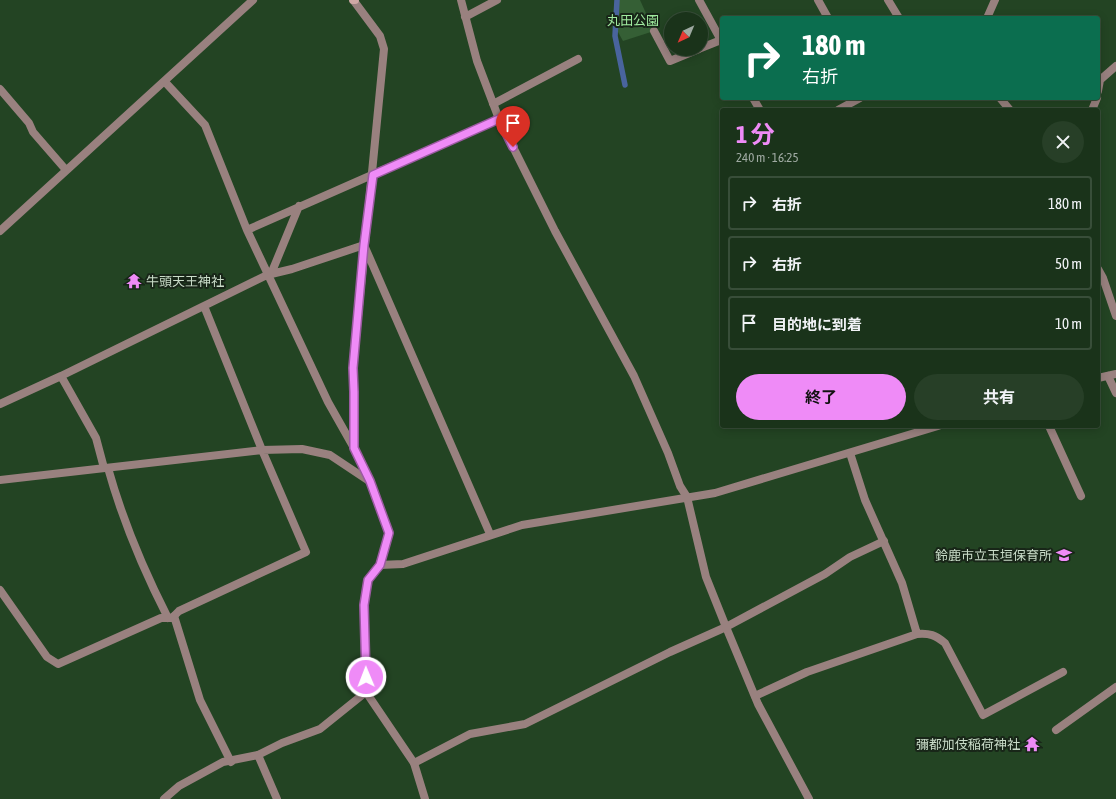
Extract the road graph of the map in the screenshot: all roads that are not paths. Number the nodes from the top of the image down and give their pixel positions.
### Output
1 (253, 0) edge
2 (354, 0) edge
3 (461, 0) edge
4 (497, 0) edge
5 (699, 0) edge
6 (818, 0) edge
7 (888, 0) edge
8 (995, 0) edge
9 (827, 16) edge
10 (898, 16) edge
11 (988, 16) edge
12 (465, 17) junction
13 (654, 31) dead end
14 (720, 37) edge
15 (720, 42) edge
16 (708, 46) edge
17 (664, 50) edge
18 (667, 56) edge
19 (682, 56) edge
20 (578, 60) dead end
21 (1116, 66) edge
22 (1100, 80) edge
23 (165, 82) junction
24 (0, 89) edge
25 (856, 100) edge
26 (1002, 100) edge
27 (493, 104) junction
28 (842, 108) edge
29 (1008, 108) edge
30 (499, 119) junction
31 (66, 170) junction
32 (373, 175) junction
33 (299, 206) junction
34 (0, 230) edge
35 (247, 230) junction
36 (364, 245) junction
37 (1100, 273) edge
38 (269, 275) junction
39 (204, 306) junction
40 (1116, 316) edge
41 (1112, 375) edge
42 (61, 376) junction
43 (1100, 378) edge
44 (1116, 393) edge
45 (0, 404) edge
46 (931, 428) edge
47 (1050, 428) edge
48 (354, 448) junction
49 (262, 450) junction
50 (850, 452) junction
51 (106, 468) junction
52 (0, 480) edge
53 (370, 481) junction
54 (1081, 496) dead end
55 (688, 497) junction
56 (490, 534) junction
57 (884, 541) junction
58 (380, 565) junction
59 (0, 590) edge
60 (171, 617) junction
61 (726, 627) junction
62 (917, 634) junction
63 (1063, 672) dead end
64 (1116, 687) edge
65 (366, 692) junction
66 (754, 696) junction
67 (1056, 730) dead end
68 (258, 755) junction
69 (230, 762) junction
70 (414, 762) junction
71 (164, 799) edge
72 (277, 799) edge
73 (425, 799) edge
74 (809, 799) edge

1 - 23 street
2 - 32 street
3 - 12 street
4 - 12 street
5 - 14 street
6 - 9 street
7 - 10 street
8 - 11 street
12 - 27 street
13 - 17 street
15 - 16 street
18 - 19 street
20 - 27 street
21 - 22 street
23 - 31 street
23 - 35 street
24 - 31 street
25 - 28 street
26 - 29 street
27 - 30 street
30 - 32 street
30 - 55 street
31 - 34 street
32 - 33 street
32 - 36 street
33 - 35 street
33 - 38 street
35 - 38 street
36 - 38 street
36 - 48 street
36 - 56 street
37 - 40 street
38 - 39 street
38 - 48 street
39 - 42 street
39 - 49 street
41 - 43 street
41 - 44 street
42 - 45 street
42 - 51 street
46 - 50 street
47 - 54 street
48 - 53 street
49 - 51 street
49 - 53 street
49 - 60 street
50 - 55 street
50 - 57 street
51 - 52 street
51 - 60 street
53 - 58 street
55 - 56 street
55 - 61 street
56 - 58 street
57 - 61 street
57 - 62 street
58 - 65 street
59 - 60 street
60 - 69 street
61 - 66 street
61 - 70 street
62 - 63 street
62 - 66 street
64 - 67 street
65 - 68 street
65 - 70 street
66 - 74 street
68 - 69 street
68 - 72 street
69 - 71 street
70 - 73 street

